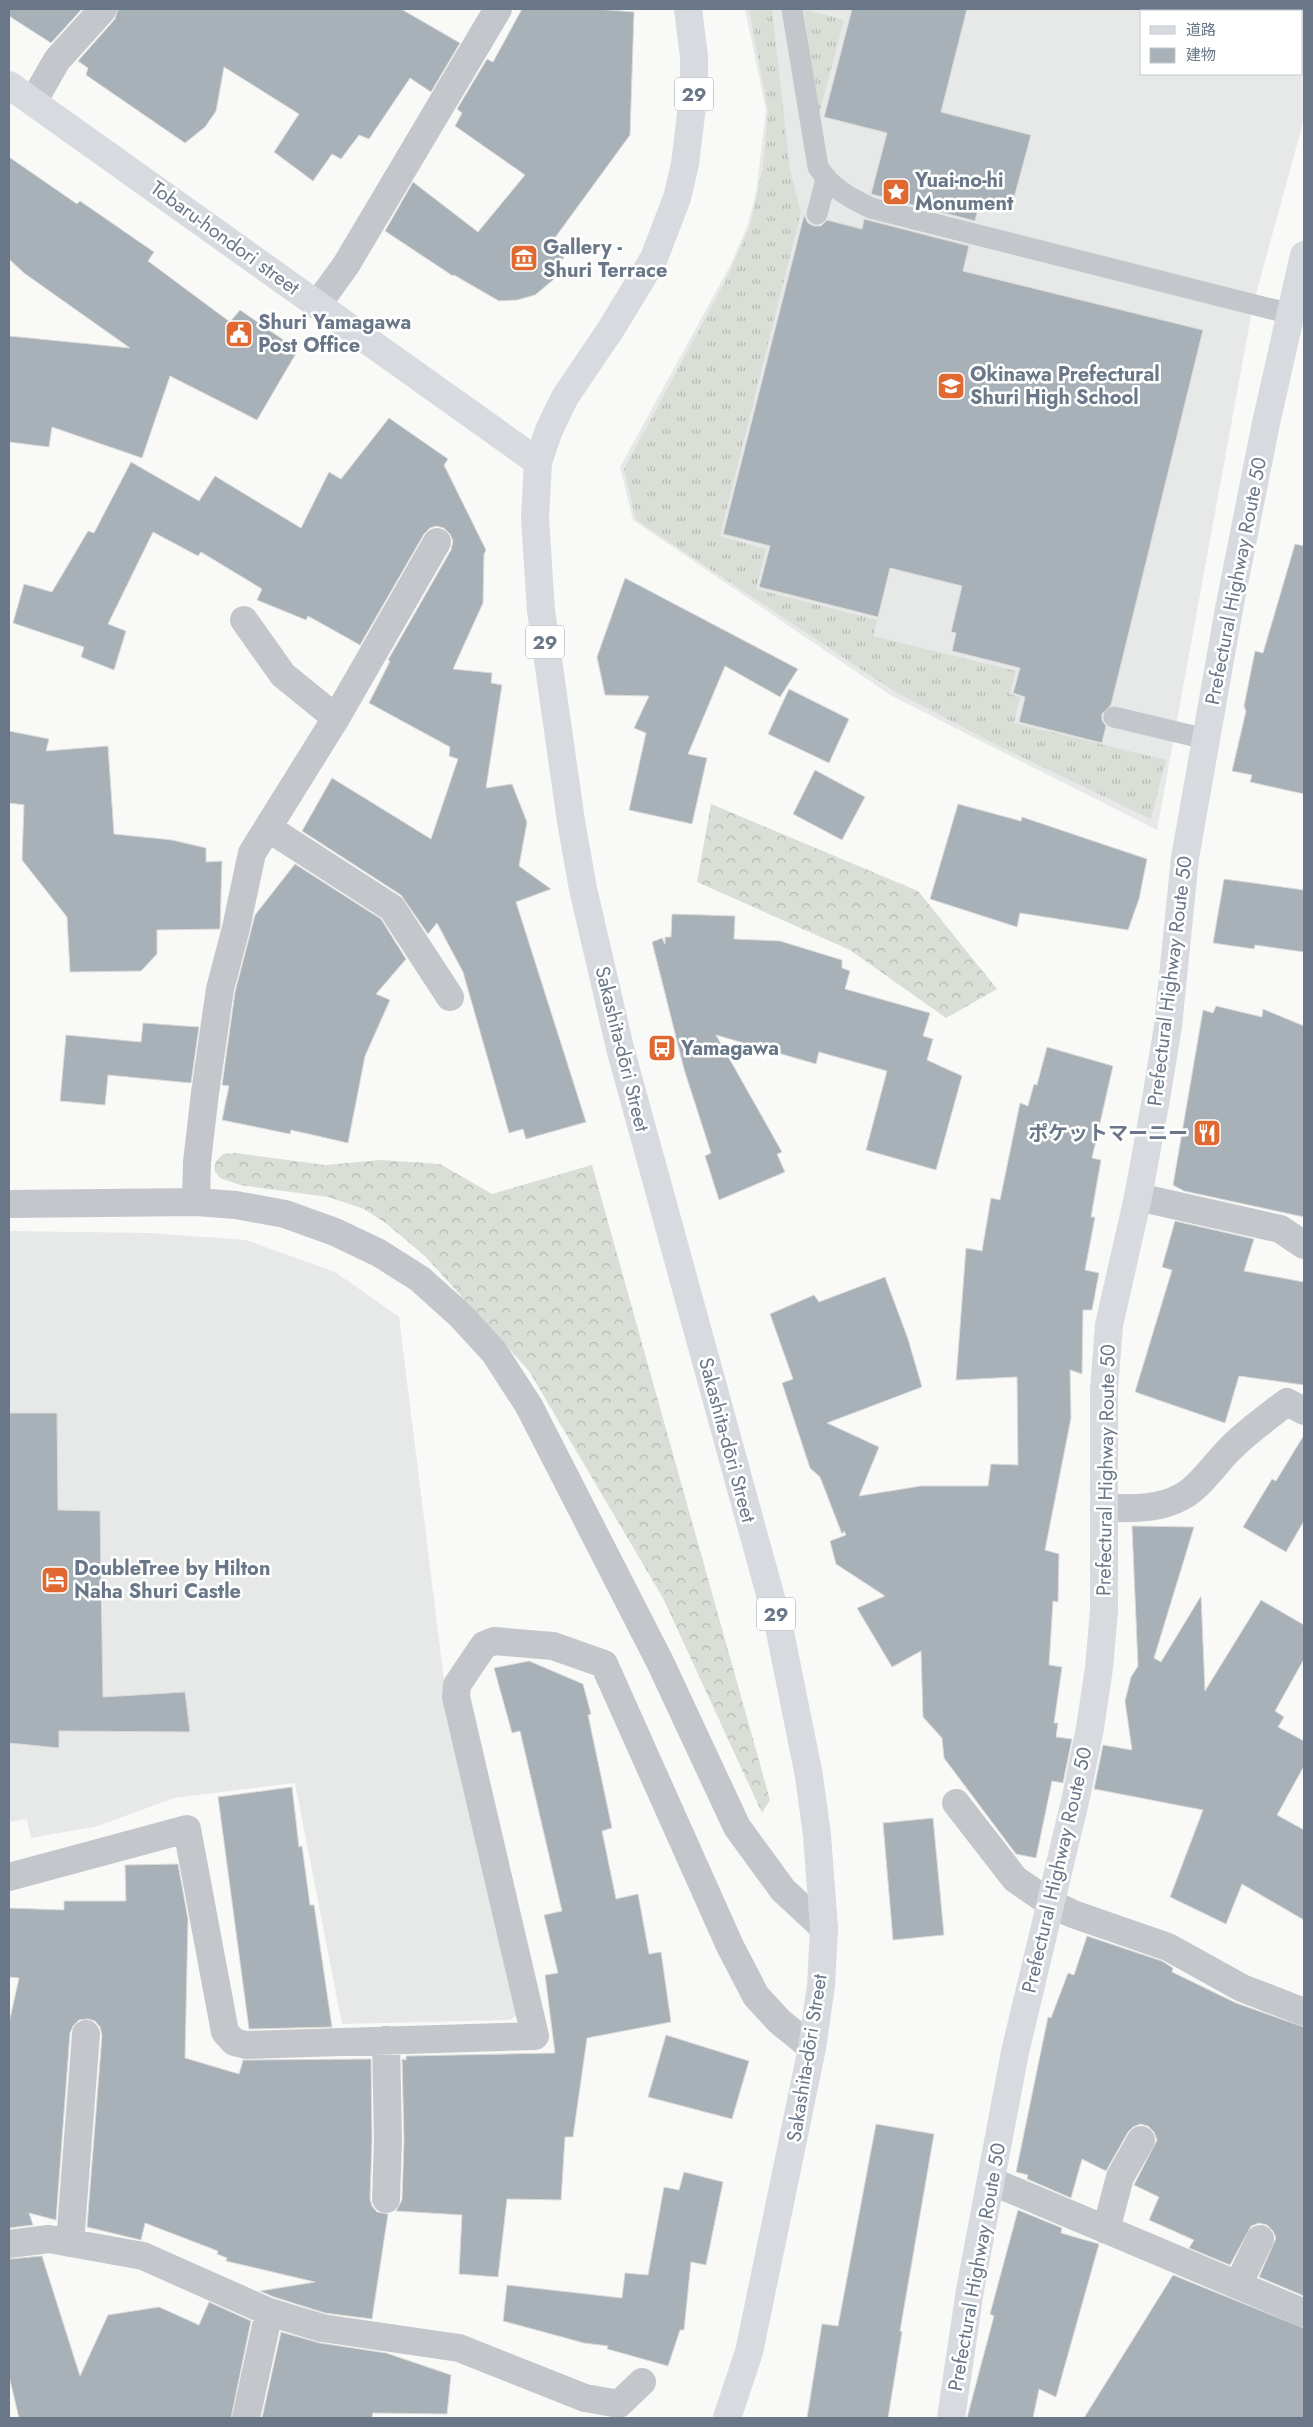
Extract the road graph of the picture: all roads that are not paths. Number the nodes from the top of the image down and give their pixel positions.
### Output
1 (103, 9) edge
2 (498, 9) edge
3 (688, 9) edge
4 (792, 9) edge
5 (9, 85) edge
6 (32, 102) junction
7 (826, 179) junction
8 (818, 214) dead end
9 (1304, 255) edge
10 (317, 305) junction
11 (1291, 314) junction
12 (538, 462) junction
13 (437, 542) dead end
14 (244, 620) dead end
15 (1114, 717) dead end
16 (336, 718) junction
17 (1206, 739) junction
18 (268, 828) junction
19 (450, 997) dead end
20 (1138, 1197) junction
21 (196, 1202) junction
22 (9, 1204) edge
23 (1304, 1245) edge
24 (1304, 1411) edge
25 (1105, 1507) junction
26 (956, 1804) dead end
27 (9, 1877) edge
28 (1050, 1903) junction
29 (824, 1928) junction
30 (1304, 2012) edge
31 (86, 2034) dead end
32 (386, 2040) junction
33 (812, 2048) junction
34 (1141, 2140) dead end
35 (991, 2181) junction
36 (386, 2199) dead end
37 (1106, 2230) junction
38 (1260, 2239) dead end
39 (70, 2243) junction
40 (9, 2244) edge
41 (1238, 2286) junction
42 (269, 2312) junction
43 (1304, 2313) edge
44 (642, 2382) dead end
45 (246, 2418) edge
46 (727, 2418) edge
47 (951, 2418) edge

1 - 6 street
2 - 10 street
3 - 12 main road, 29
4 - 7 lane
5 - 6 main road, Tobaru-hondori street
6 - 10 main road, Tobaru-hondori street
7 - 8 lane
7 - 11 lane
9 - 11 main road, Prefectural Highway Route 50
10 - 12 main road, Tobaru-hondori street
11 - 17 main road, Prefectural Highway Route 50
12 - 29 main road, Sakashita-dōri Street / 29
13 - 16 street
14 - 16 street
15 - 17 lane
16 - 18 street
17 - 20 main road, Prefectural Highway Route 50
18 - 19 street
18 - 21 street
20 - 23 street
20 - 25 main road, Prefectural Highway Route 50
21 - 22 street
21 - 29 street
24 - 25 street
25 - 28 main road, Prefectural Highway Route 50
26 - 28 street
27 - 32 street
28 - 30 street
28 - 35 main road, Prefectural Highway Route 50
29 - 33 main road, Sakashita-dōri Street / 29
31 - 39 street
32 - 33 street
32 - 36 street
33 - 46 main road, Sakashita-dōri Street / 29
34 - 37 street
35 - 37 street
35 - 47 main road, Prefectural Highway Route 50
37 - 41 street
38 - 41 street
39 - 40 street
39 - 42 street
41 - 43 street
42 - 44 street
42 - 45 street

